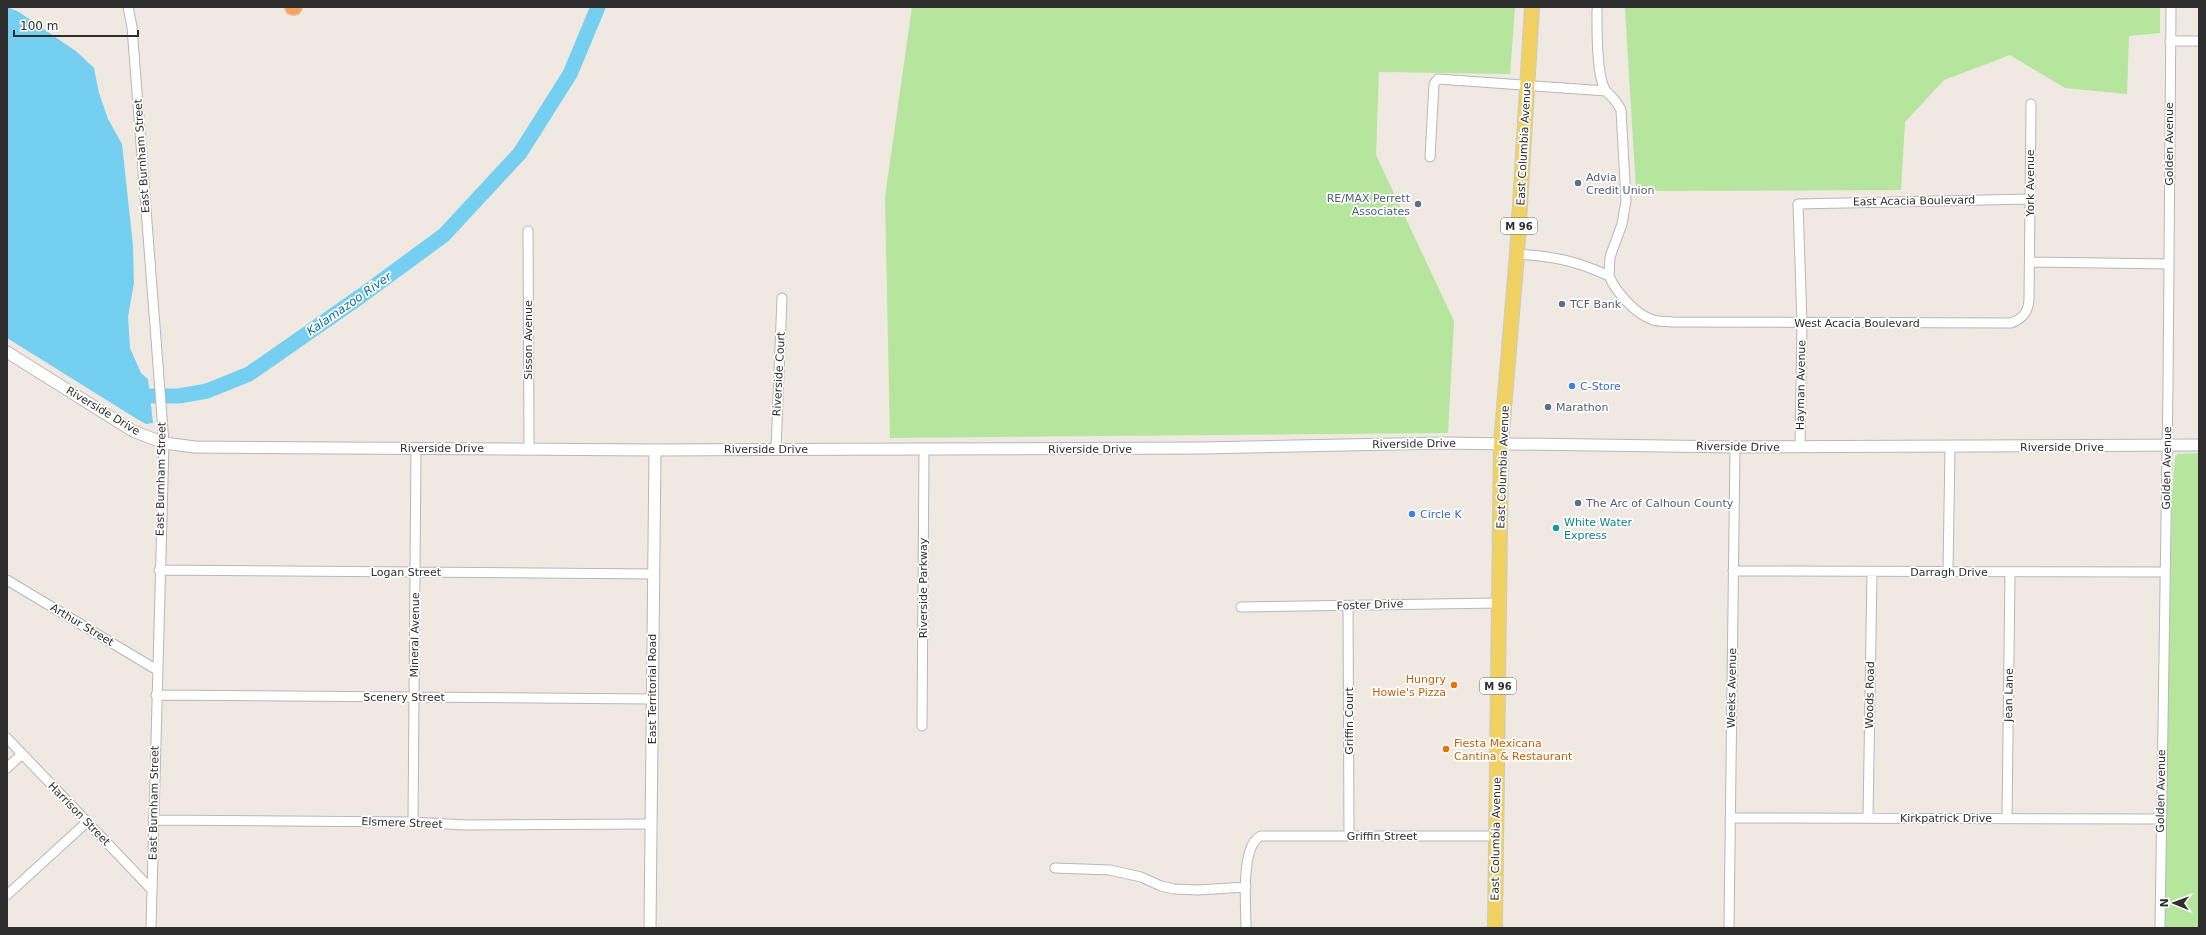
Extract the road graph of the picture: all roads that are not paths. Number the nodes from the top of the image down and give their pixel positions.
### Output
1 (128, 7) edge
2 (1532, 7) edge
3 (2170, 7) edge
4 (1597, 10) dead end
5 (2170, 41) junction
6 (2199, 41) edge
7 (1528, 86) junction
8 (1606, 91) junction
9 (2031, 104) dead end
10 (1430, 158) dead end
11 (2030, 199) junction
12 (1798, 204) joint
13 (528, 231) dead end
14 (1517, 254) junction
15 (2030, 262) junction
16 (2169, 264) junction
17 (1609, 276) junction
18 (782, 298) dead end
19 (1802, 323) junction
20 (7, 352) edge
21 (164, 443) junction
22 (1501, 444) junction
23 (2167, 445) junction
24 (2199, 445) edge
25 (1735, 447) junction
26 (1800, 447) junction
27 (1950, 447) junction
28 (416, 448) junction
29 (528, 449) junction
30 (776, 449) junction
31 (654, 450) junction
32 (924, 450) junction
33 (159, 570) junction
34 (1733, 571) junction
35 (1948, 571) junction
36 (415, 572) junction
37 (1872, 572) junction
38 (2165, 572) junction
39 (2010, 573) junction
40 (654, 574) junction
41 (7, 580) edge
42 (1499, 603) junction
43 (1348, 606) junction
44 (1241, 607) dead end
45 (157, 670) junction
46 (156, 695) junction
47 (414, 697) junction
48 (652, 699) junction
49 (922, 726) dead end
50 (7, 738) edge
51 (22, 754) junction
52 (7, 768) edge
53 (1730, 818) junction
54 (1868, 818) junction
55 (2007, 818) junction
56 (2161, 819) junction
57 (154, 820) junction
58 (87, 822) junction
59 (413, 822) junction
60 (651, 824) junction
61 (1350, 836) junction
62 (1497, 836) junction
63 (1056, 868) dead end
64 (1246, 887) junction
65 (152, 890) junction
66 (7, 895) edge
67 (151, 928) edge
68 (650, 928) edge
69 (1246, 928) edge
70 (1495, 928) edge
71 (1729, 928) edge
72 (2160, 928) edge

1 - 21 street, East Burnham Street
2 - 7 main road, East Columbia Avenue / M 96
3 - 5 street, Golden Avenue
4 - 8 street
5 - 6 street
5 - 16 street, Golden Avenue
7 - 8 street
7 - 10 street
7 - 14 main road, East Columbia Avenue / M 96
8 - 17 street
9 - 11 street, York Avenue
11 - 12 street, East Acacia Boulevard
11 - 15 street, York Avenue
12 - 19 street, Hayman Avenue
13 - 29 street, Sisson Avenue
14 - 17 street
14 - 22 main road, East Columbia Avenue / M 96
15 - 16 street
15 - 19 street, West Acacia Boulevard
16 - 23 street, Golden Avenue
17 - 19 street, West Acacia Boulevard
18 - 30 street, Riverside Court
19 - 26 street, Hayman Avenue
20 - 21 street, Riverside Drive
21 - 28 street, Riverside Drive
21 - 33 street, East Burnham Street
22 - 25 street, Riverside Drive
22 - 32 street, Riverside Drive
22 - 42 main road, East Columbia Avenue / M 96
23 - 24 street, Riverside Drive
23 - 27 street, Riverside Drive
23 - 38 street, Golden Avenue
25 - 26 street, Riverside Drive
25 - 34 street, Weeks Avenue
26 - 27 street, Riverside Drive
27 - 35 street
28 - 29 street, Riverside Drive
28 - 36 street, Mineral Avenue
29 - 31 street, Riverside Drive
30 - 31 street, Riverside Drive
30 - 32 street, Riverside Drive
31 - 40 street, East Territorial Road
32 - 49 street, Riverside Parkway
33 - 36 street, Logan Street
33 - 45 street, East Burnham Street
34 - 37 street, Darragh Drive
34 - 53 street, Weeks Avenue
35 - 37 street, Darragh Drive
35 - 39 street, Darragh Drive
36 - 40 street, Logan Street
36 - 47 street, Mineral Avenue
37 - 54 street, Woods Road
38 - 39 street, Darragh Drive
38 - 56 street, Golden Avenue
39 - 55 street, Jean Lane
40 - 48 street, East Territorial Road
41 - 45 street, Arthur Street
42 - 43 street, Foster Drive
42 - 62 main road, East Columbia Avenue / M 96
43 - 44 street, Foster Drive
43 - 61 street, Griffin Court
45 - 46 street, East Burnham Street
46 - 47 street, Scenery Street
46 - 57 street, East Burnham Street
47 - 48 street, Scenery Street
47 - 59 street, Mineral Avenue
48 - 60 street, East Territorial Road
50 - 51 street, Harrison Street
51 - 52 street
51 - 58 street, Harrison Street
53 - 54 street, Kirkpatrick Drive
53 - 71 street, Weeks Avenue
54 - 55 street, Kirkpatrick Drive
55 - 56 street, Kirkpatrick Drive
56 - 72 street, Golden Avenue
57 - 59 street, Elsmere Street
57 - 65 street, East Burnham Street
58 - 65 street, Harrison Street
58 - 66 street
59 - 60 street, Elsmere Street
60 - 68 street, East Territorial Road
61 - 62 street, Griffin Street
61 - 64 street, Griffin Street
62 - 70 main road, East Columbia Avenue / M 96
63 - 64 street
64 - 69 street
65 - 67 street, East Burnham Street

